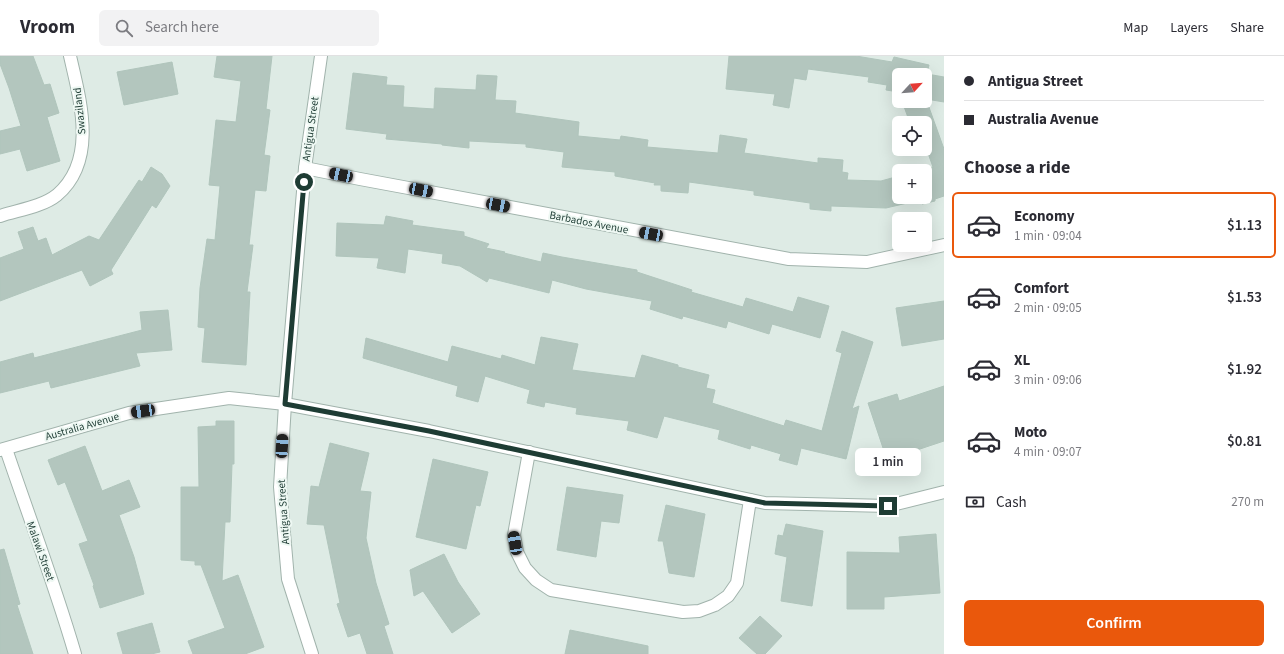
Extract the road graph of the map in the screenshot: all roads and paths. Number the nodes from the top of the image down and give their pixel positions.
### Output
1 (70, 56) edge
2 (321, 56) edge
3 (305, 168) junction
4 (0, 216) edge
5 (944, 245) edge
6 (285, 404) junction
7 (3, 450) edge
8 (528, 452) junction
9 (944, 492) edge
10 (750, 500) junction
11 (75, 654) edge
12 (312, 654) edge

1 - 4 street, Swaziland
2 - 3 street, Antigua Street
3 - 5 street, Barbados Avenue
3 - 6 street, Antigua Street
6 - 7 street, Australia Avenue
6 - 8 street, Australia Avenue
6 - 12 street, Antigua Street
7 - 11 street, Malawi Street
8 - 10 street, Australia Avenue
8 - 10 street
9 - 10 street, Australia Avenue

